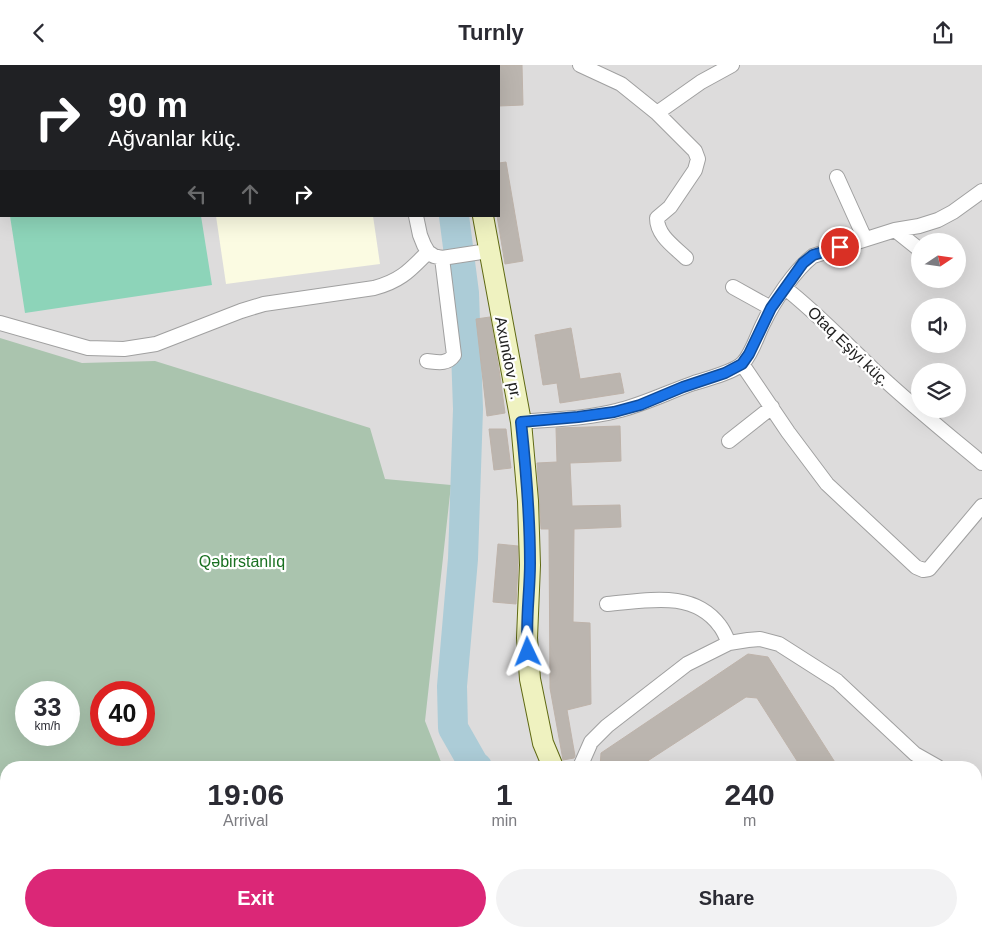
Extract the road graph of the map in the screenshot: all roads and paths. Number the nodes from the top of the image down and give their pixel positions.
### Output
1 (580, 65) edge
2 (732, 65) edge
3 (657, 113) junction
4 (837, 177) dead end
5 (980, 196) edge
6 (416, 217) edge
7 (482, 217) edge
8 (895, 230) junction
9 (865, 239) junction
10 (911, 243) edge
11 (428, 252) junction
12 (480, 252) junction
13 (442, 258) junction
14 (686, 258) dead end
15 (733, 287) dead end
16 (785, 288) junction
17 (771, 308) junction
18 (0, 323) edge
19 (427, 361) dead end
20 (742, 364) junction
21 (772, 407) junction
22 (521, 422) junction
23 (729, 441) dead end
24 (982, 463) edge
25 (982, 506) edge
26 (607, 604) dead end
27 (729, 643) junction
28 (550, 761) edge
29 (583, 761) edge
30 (927, 761) edge

1 - 3 street
2 - 3 street
3 - 14 street
4 - 9 street
5 - 8 street
6 - 11 street
7 - 12 street, Axundov pr.
8 - 9 street
8 - 10 street
9 - 16 street
11 - 13 street
11 - 18 street
12 - 13 street
12 - 22 street, Axundov pr.
13 - 19 street
15 - 17 street
16 - 17 street
16 - 24 street, Otaq Eşiyi küç.
17 - 20 street
20 - 21 street
20 - 22 street
21 - 23 street
21 - 25 street
22 - 28 street, Axundov pr.
26 - 27 street
27 - 29 street
27 - 30 street

